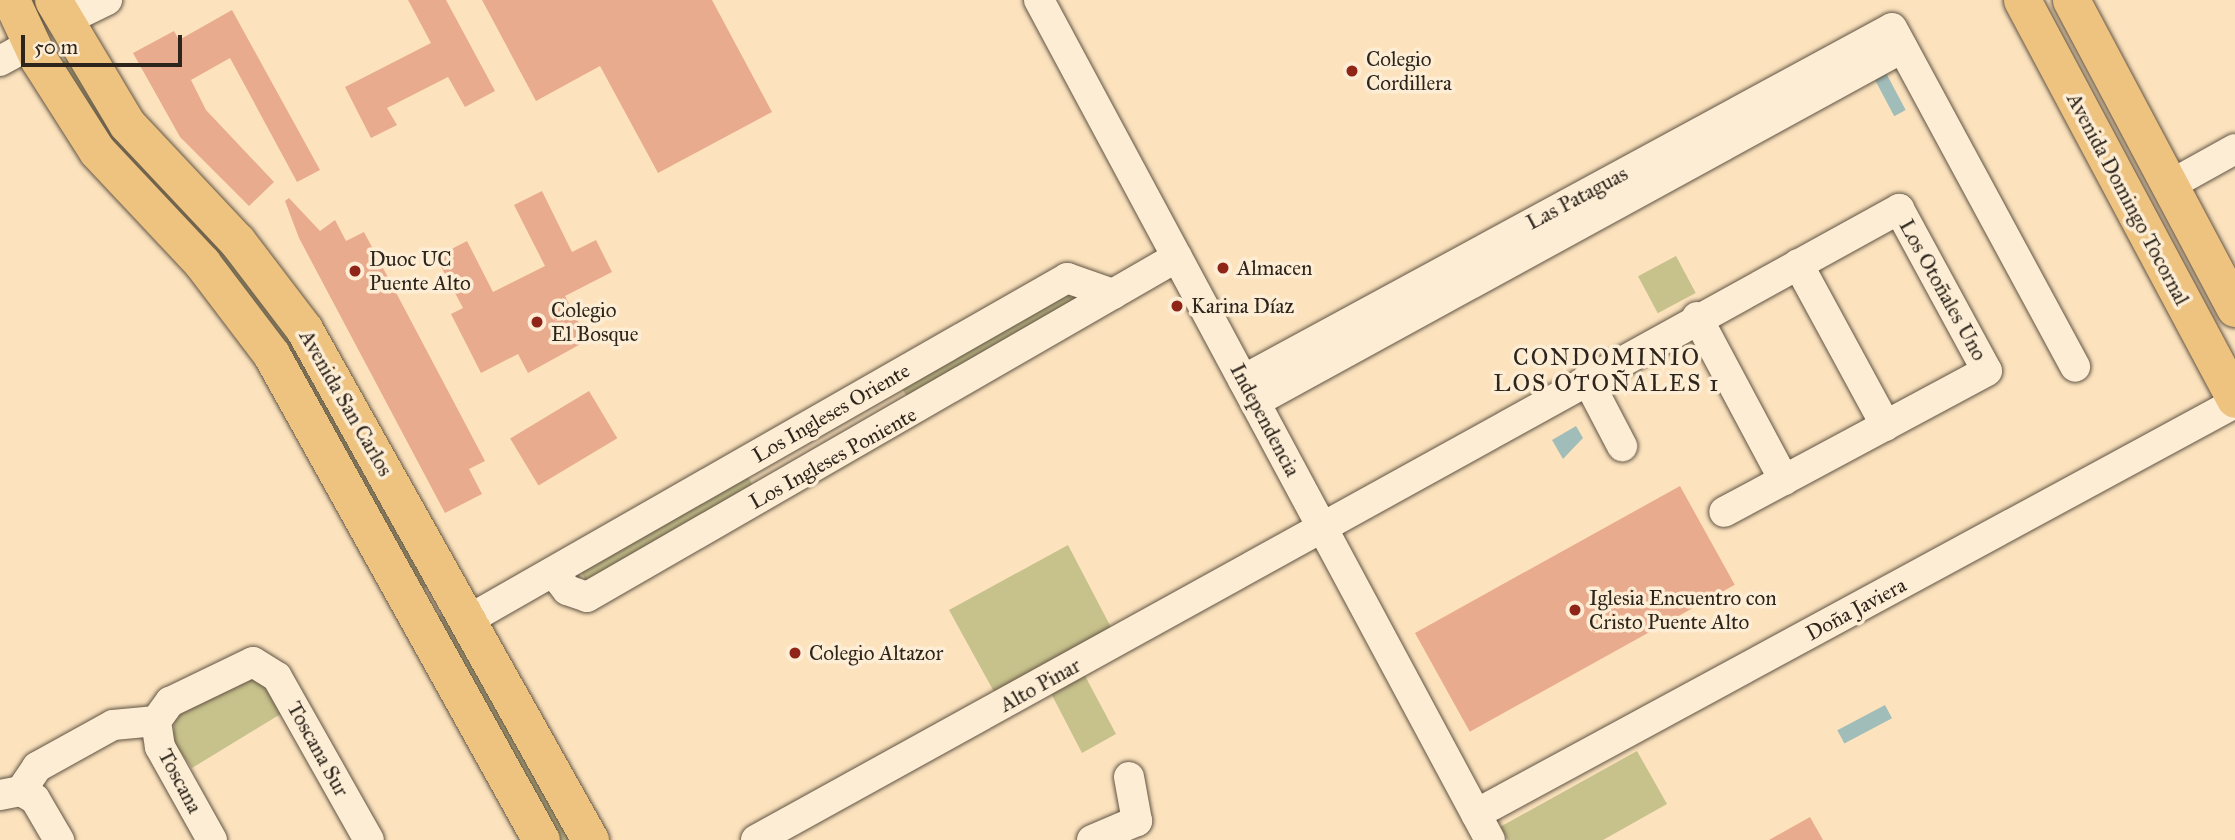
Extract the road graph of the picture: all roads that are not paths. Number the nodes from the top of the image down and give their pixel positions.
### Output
1 (107, 0) edge
2 (1039, 0) edge
3 (2022, 0) edge
4 (13, 6) edge
5 (59, 11) edge
6 (2077, 11) edge
7 (2044, 41) junction
8 (15, 52) edge
9 (2235, 149) edge
10 (2170, 185) junction
11 (2204, 250) junction
12 (1177, 257) junction
13 (1798, 264) junction
14 (2166, 271) junction
15 (1113, 294) junction
16 (2229, 297) edge
17 (2185, 305) junction
18 (1697, 317) junction
19 (2075, 367) dead end
20 (1587, 379) junction
21 (1249, 391) junction
22 (2235, 401) edge
23 (1886, 426) junction
24 (1622, 446) dead end
25 (1784, 480) junction
26 (1724, 512) dead end
27 (1323, 527) junction
28 (553, 572) junction
29 (403, 590) junction
30 (461, 607) junction
31 (156, 721) junction
32 (1129, 777) dead end
33 (10, 793) edge
34 (1483, 827) edge
35 (1145, 831) edge
36 (59, 840) edge
37 (212, 840) edge
38 (369, 840) edge
39 (541, 840) edge
40 (590, 840) edge
41 (756, 840) edge
42 (1092, 840) edge

1 - 5 street
2 - 12 street, Independencia
3 - 7 main road, Avenida Domingo Tocornal
4 - 8 main road, Avenida San Carlos
5 - 30 main road, Avenida San Carlos
6 - 7 main road
6 - 10 main road, Avenida Domingo Tocornal
7 - 14 main road, Avenida Domingo Tocornal
8 - 29 main road, Avenida San Carlos
9 - 10 street
10 - 11 main road, Avenida Domingo Tocornal
11 - 14 main road
11 - 16 main road, Avenida Domingo Tocornal
12 - 15 street, Los Ingleses Poniente
12 - 21 street, Independencia
13 - 18 street, Los Otoñales Uno
13 - 23 street
13 - 23 street, Los Otoñales Uno
14 - 17 main road, Avenida Domingo Tocornal
15 - 28 street, Los Ingleses Oriente
15 - 28 street, Los Ingleses Poniente
16 - 17 main road
17 - 22 main road, Avenida Domingo Tocornal
18 - 20 street, Los Otoñales Uno
18 - 25 street
19 - 21 street, Las Pataguas
20 - 24 street
20 - 27 street, Los Otoñales Uno
21 - 27 street, Independencia
22 - 34 street, Doña Javiera
23 - 25 street, Los Otoñales Uno
25 - 26 street, Los Otoñales Uno
27 - 34 street, Independencia
27 - 41 street, Alto Pinar
28 - 30 street, Los Ingleses Oriente
29 - 30 main road
29 - 39 main road, Avenida San Carlos
30 - 40 main road, Avenida San Carlos
31 - 33 street
31 - 37 street, Toscana
31 - 38 street, Toscana Sur
32 - 35 street
33 - 36 street
35 - 42 street

